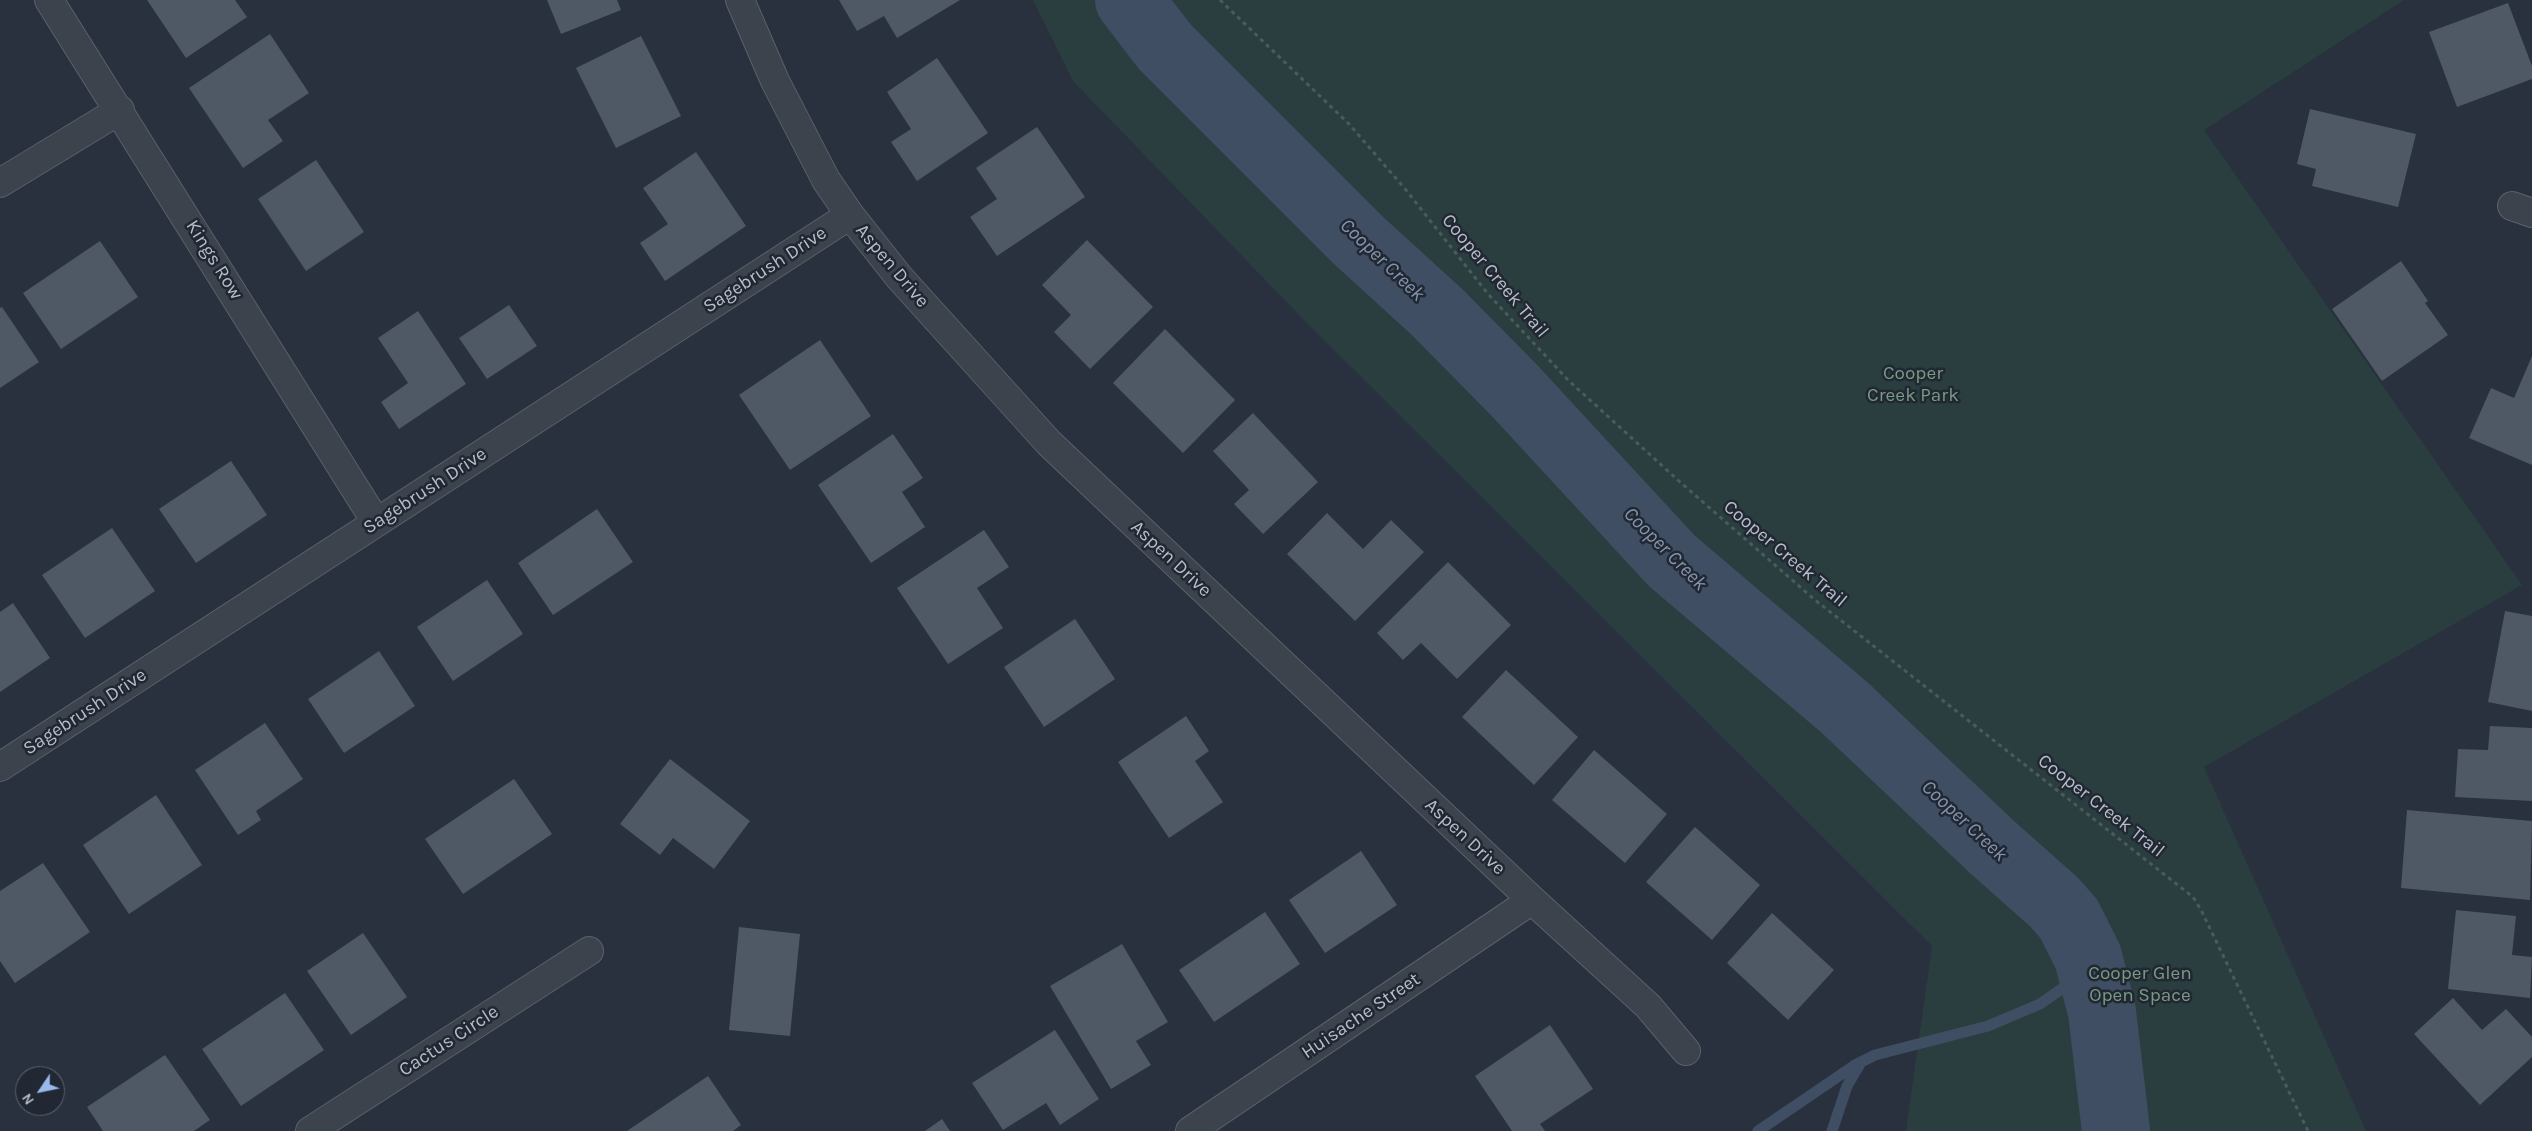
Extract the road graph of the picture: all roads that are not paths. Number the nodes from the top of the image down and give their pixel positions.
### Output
1 (49, 0) edge
2 (740, 0) edge
3 (120, 110) junction
4 (0, 182) edge
5 (850, 215) junction
6 (376, 522) junction
7 (0, 767) edge
8 (1532, 900) junction
9 (589, 951) dead end
10 (1686, 1051) dead end
11 (310, 1131) edge
12 (1190, 1131) edge

1 - 3 street, Kings Row
2 - 5 street, Aspen Drive
3 - 4 street
3 - 6 street, Kings Row
5 - 6 street, Sagebrush Drive
5 - 8 street, Aspen Drive
6 - 7 street, Sagebrush Drive
8 - 10 street, Aspen Drive
8 - 12 street, Huisache Street
9 - 11 street, Cactus Circle

